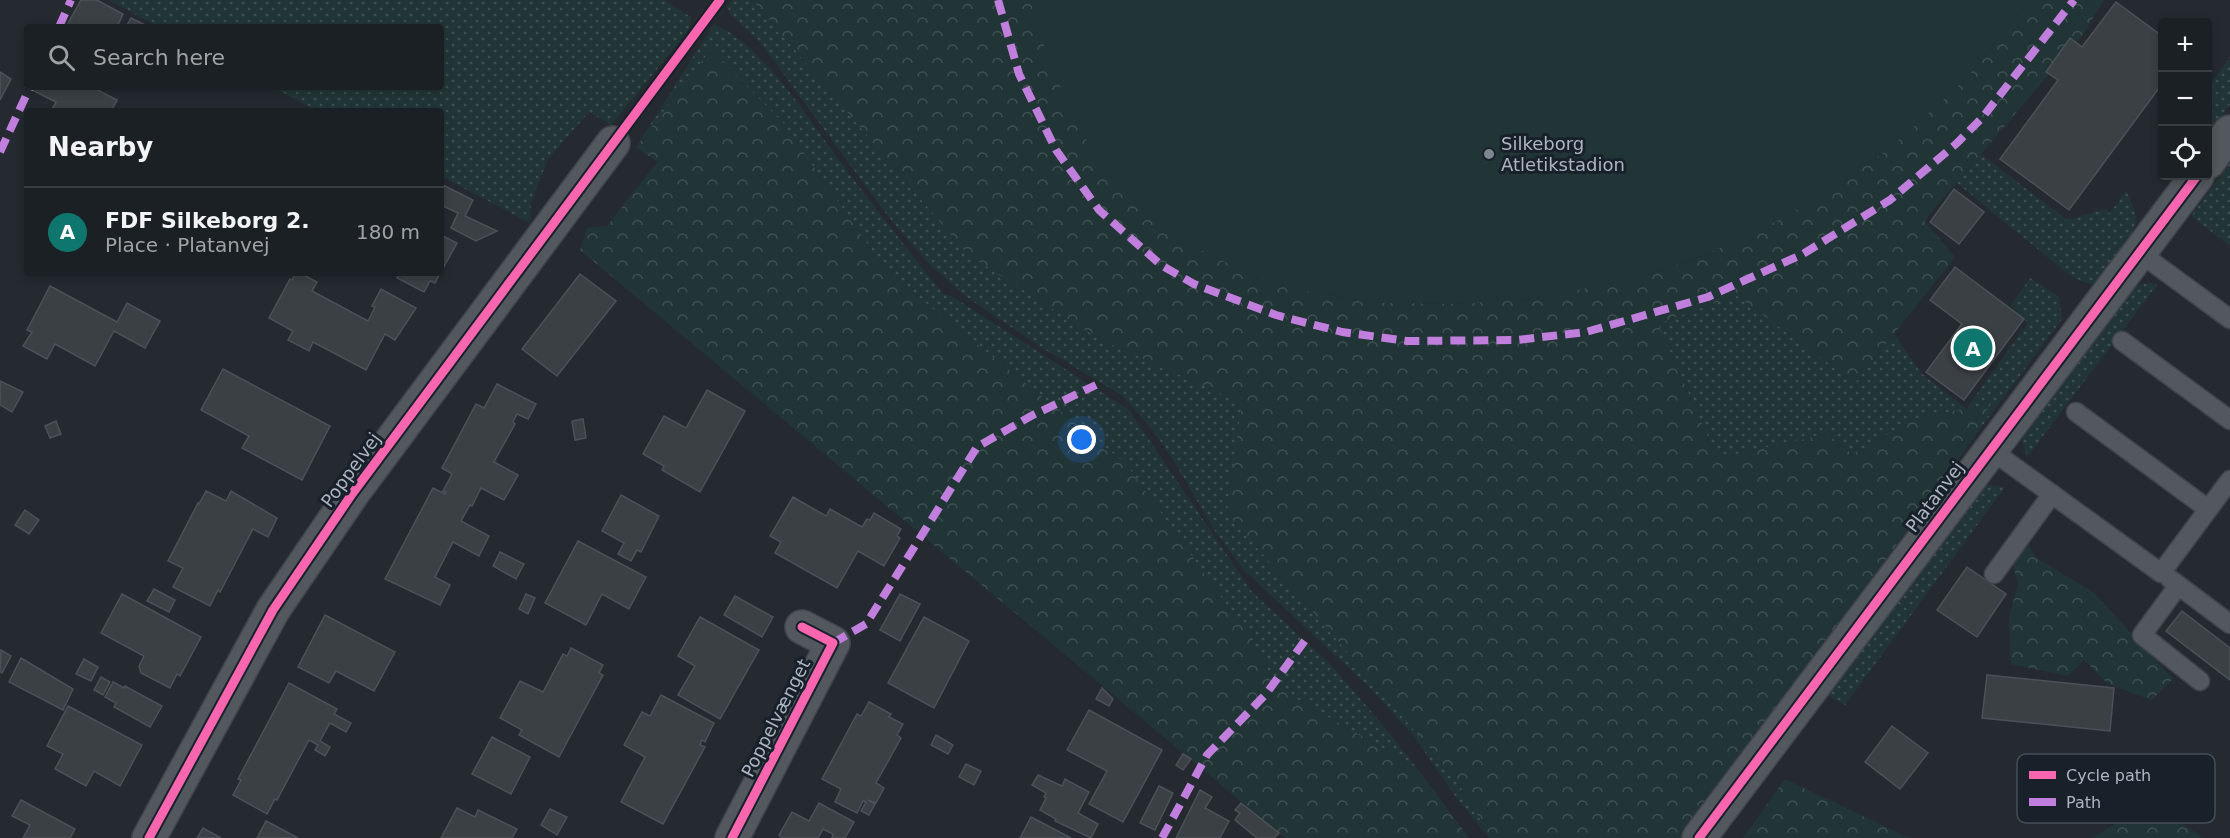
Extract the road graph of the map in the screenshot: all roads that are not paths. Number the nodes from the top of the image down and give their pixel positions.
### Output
1 (2230, 132) edge
2 (613, 143) dead end
3 (2212, 157) edge
4 (2194, 180) edge
5 (2139, 253) junction
6 (2230, 319) edge
7 (2122, 341) dead end
8 (2076, 412) dead end
9 (2230, 420) edge
10 (1990, 450) junction
11 (2230, 480) edge
12 (2052, 495) junction
13 (2208, 509) junction
14 (2162, 573) junction
15 (1994, 574) dead end
16 (2178, 586) junction
17 (2230, 624) edge
18 (802, 627) dead end
19 (2200, 681) dead end
20 (148, 838) edge
21 (732, 838) edge
22 (1699, 838) edge

1 - 3 street
2 - 20 street, Poppelvej
4 - 5 street, Platanvej
5 - 6 lane
5 - 10 street, Platanvej
7 - 9 lane
8 - 13 lane
10 - 12 lane
10 - 22 street, Platanvej
11 - 13 lane
12 - 14 lane
12 - 15 lane
13 - 14 lane
14 - 16 lane
16 - 17 lane
16 - 19 lane
18 - 21 street, Poppelvænget

